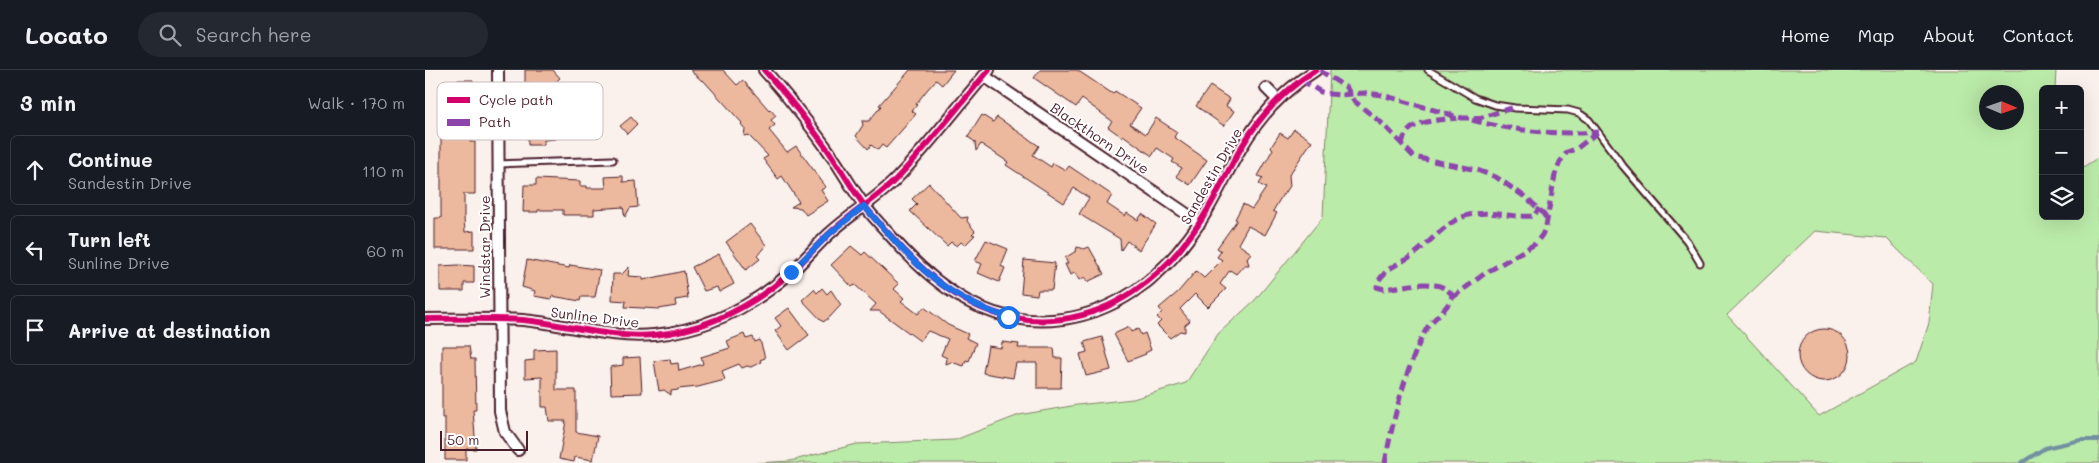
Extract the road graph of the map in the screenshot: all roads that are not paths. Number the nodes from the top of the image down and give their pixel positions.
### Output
1 (765, 70) edge
2 (1315, 70) edge
3 (1428, 70) edge
4 (987, 73) edge
5 (1266, 88) dead end
6 (1278, 100) junction
7 (498, 140) edge
8 (613, 160) dead end
9 (498, 164) junction
10 (864, 206) junction
11 (1200, 223) junction
12 (1700, 263) dead end
13 (425, 319) edge
14 (498, 320) junction
15 (518, 450) dead end

1 - 10 street, Sandestin Drive
2 - 6 street, Sandestin Drive
3 - 12 lane
4 - 10 street, Sunline Drive
4 - 11 street, Blackthorn Drive
5 - 6 street
6 - 11 street, Sandestin Drive
7 - 9 street, Windstar Drive
8 - 9 lane
9 - 14 street, Windstar Drive
10 - 11 street, Sandestin Drive
10 - 14 street, Sunline Drive
13 - 14 street, Sunline Drive
14 - 15 street, Windstar Drive

